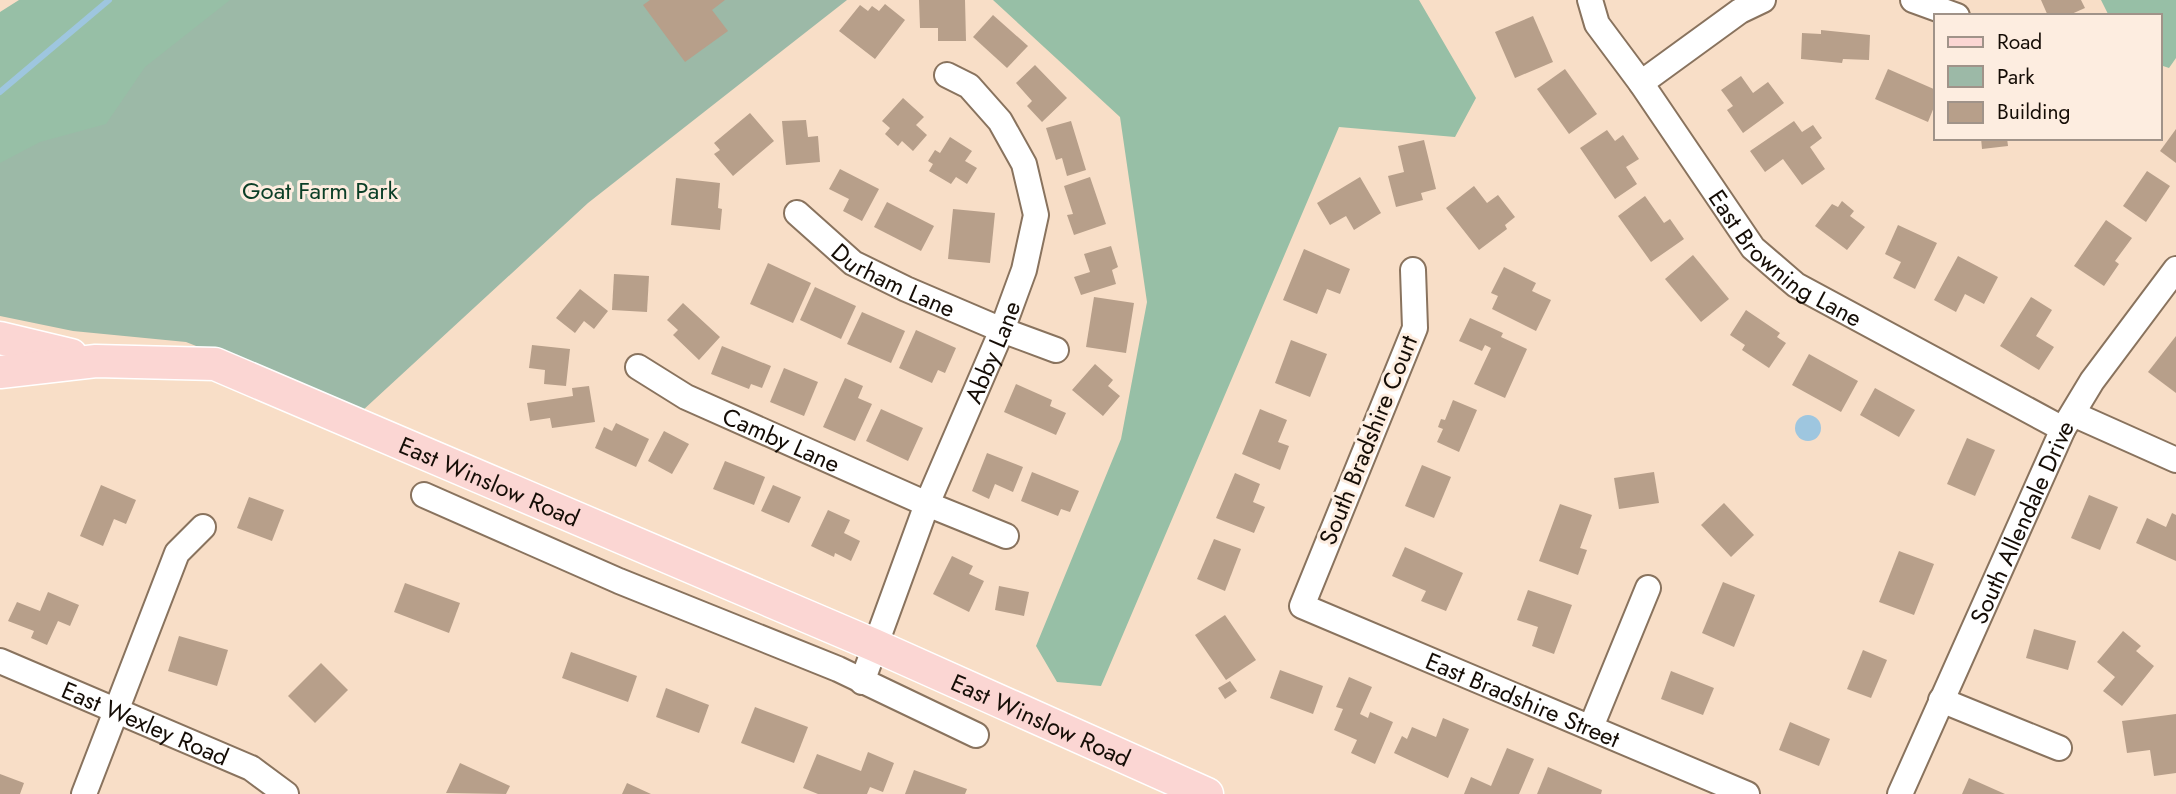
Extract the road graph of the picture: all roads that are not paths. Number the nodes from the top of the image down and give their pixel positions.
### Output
1 (1590, 0) edge
2 (1763, 0) edge
3 (1913, 0) edge
4 (1951, 14) edge
5 (947, 75) dead end
6 (1641, 83) junction
7 (797, 213) dead end
8 (2176, 269) edge
9 (1413, 270) dead end
10 (1002, 330) junction
11 (0, 338) edge
12 (1056, 350) dead end
13 (96, 361) junction
14 (638, 367) dead end
15 (0, 372) edge
16 (2068, 421) junction
17 (2176, 460) edge
18 (424, 495) dead end
19 (927, 504) junction
20 (203, 527) dead end
21 (1006, 536) dead end
22 (1648, 588) dead end
23 (1301, 606) joint
24 (874, 645) junction
25 (0, 661) edge
26 (862, 682) junction
27 (1941, 700) junction
28 (117, 712) junction
29 (1591, 727) junction
30 (976, 735) dead end
31 (2059, 748) dead end
32 (84, 794) edge
33 (286, 794) edge
34 (1204, 794) edge
35 (1747, 794) edge
36 (1900, 794) edge

1 - 6 street, East Browning Lane
2 - 6 street
3 - 4 street
5 - 10 street, Abby Lane
6 - 16 street, East Browning Lane
7 - 10 street, Durham Lane
8 - 16 street, South Allendale Drive
9 - 23 street, South Bradshire Court
10 - 12 street, Durham Lane
10 - 19 street, Abby Lane
11 - 13 main road, East Winslow Road
13 - 15 main road, East Winslow Road
13 - 24 main road, East Winslow Road
14 - 19 street, Camby Lane
16 - 17 street, East Browning Lane
16 - 27 street, South Allendale Drive
18 - 26 street, East Winslow Road
19 - 21 street, Camby Lane
19 - 24 street, Abby Lane
20 - 28 street
22 - 29 street
23 - 29 street, East Bradshire Street
24 - 26 street
24 - 34 main road, East Winslow Road
25 - 28 street, East Wexley Road
26 - 30 street, East Winslow Road
27 - 31 street
27 - 36 street, South Allendale Drive
28 - 32 street
28 - 33 street, East Wexley Road
29 - 35 street, East Bradshire Street

